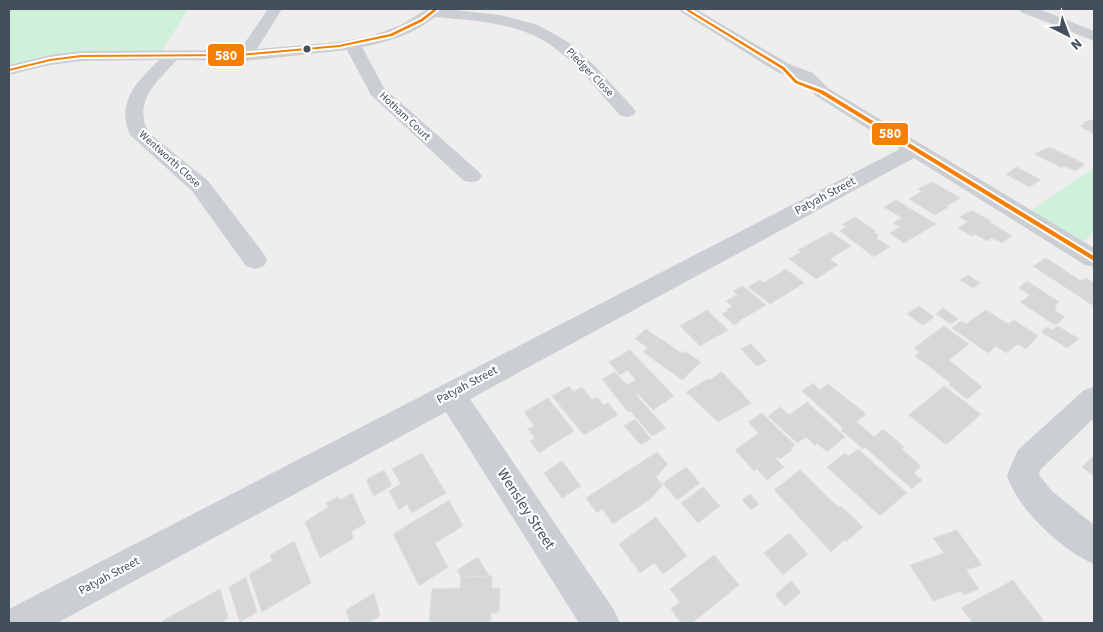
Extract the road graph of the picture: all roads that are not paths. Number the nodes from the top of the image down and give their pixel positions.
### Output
1 (275, 9) edge
2 (686, 9) edge
3 (1026, 9) edge
4 (434, 10) edge
5 (1094, 36) edge
6 (354, 45) junction
7 (173, 56) junction
8 (246, 56) junction
9 (9, 70) edge
10 (822, 92) joint
11 (627, 111) dead end
12 (915, 149) junction
13 (471, 176) dead end
14 (1094, 259) edge
15 (255, 260) dead end
16 (450, 394) junction
17 (1094, 399) edge
18 (1094, 547) edge
19 (20, 623) edge
20 (601, 623) edge

1 - 8 street
2 - 10 street
3 - 5 street
4 - 6 street
4 - 11 street, Pledger Close
6 - 8 street
6 - 13 street, Hotham Court
7 - 8 street
7 - 9 street
7 - 15 street, Wentworth Close
10 - 12 street
12 - 14 street
12 - 16 street, Patyah Street
16 - 19 street, Patyah Street
16 - 20 street, Wensley Street
17 - 18 street

